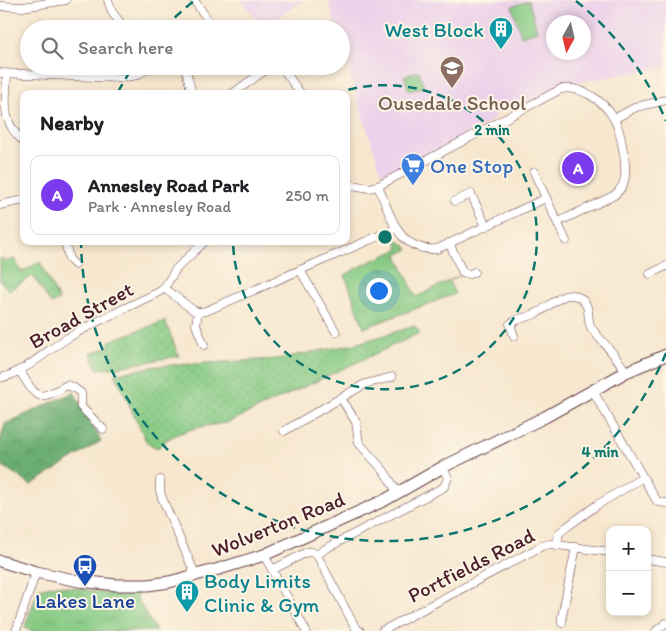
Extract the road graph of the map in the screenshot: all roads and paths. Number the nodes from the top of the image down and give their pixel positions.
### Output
1 (66, 0) edge
2 (108, 0) edge
3 (194, 0) edge
4 (55, 1) edge
5 (0, 6) edge
6 (118, 20) edge
7 (208, 20) edge
8 (4, 73) edge
9 (20, 74) edge
10 (67, 75) edge
11 (138, 75) edge
12 (187, 75) edge
13 (258, 75) edge
14 (287, 75) edge
15 (191, 90) edge
16 (237, 90) edge
17 (298, 90) edge
18 (666, 100) edge
19 (614, 119) junction
20 (20, 138) edge
21 (534, 172) dead end
22 (350, 185) edge
23 (378, 186) junction
24 (546, 198) junction
25 (20, 201) edge
26 (455, 201) dead end
27 (0, 205) edge
28 (558, 222) junction
29 (486, 226) junction
30 (397, 228) junction
31 (566, 241) dead end
32 (449, 243) junction
33 (66, 245) edge
34 (201, 245) edge
35 (75, 265) dead end
36 (666, 266) edge
37 (300, 270) junction
38 (474, 272) dead end
39 (650, 274) dead end
40 (164, 288) junction
41 (198, 312) junction
42 (336, 332) dead end
43 (514, 336) dead end
44 (204, 345) dead end
45 (666, 355) edge
46 (19, 370) junction
47 (626, 372) junction
48 (392, 377) dead end
49 (0, 378) edge
50 (593, 391) junction
51 (341, 398) junction
52 (103, 429) dead end
53 (284, 431) dead end
54 (444, 467) junction
55 (642, 478) junction
56 (160, 480) dead end
57 (398, 493) junction
58 (666, 503) edge
59 (557, 544) junction
60 (576, 547) junction
61 (606, 551) edge
62 (264, 555) junction
63 (317, 555) junction
64 (651, 560) edge
65 (0, 562) edge
66 (666, 562) edge
67 (272, 570) junction
68 (36, 572) junction
69 (196, 576) junction
70 (562, 623) dead end
71 (666, 623) edge
72 (16, 631) edge
73 (306, 631) edge
74 (360, 631) edge
75 (382, 631) edge
76 (656, 631) edge

1 - 4 street
2 - 6 street
3 - 7 street
4 - 5 street
8 - 9 street
8 - 20 street
10 - 11 street
12 - 15 street
13 - 16 street
14 - 17 street
18 - 19 street
19 - 23 street
19 - 28 street
21 - 24 street
22 - 23 street
23 - 30 street
24 - 28 street
24 - 29 street
25 - 27 street
26 - 29 street
28 - 31 street
29 - 32 street
30 - 32 street
30 - 37 street
32 - 38 street
33 - 35 street
34 - 40 street
36 - 39 street
37 - 41 street
37 - 42 street
40 - 41 street
40 - 46 street, Broad Street
41 - 44 street
43 - 47 street
45 - 47 street, Wolverton Road
46 - 49 street, Broad Street
46 - 52 street
47 - 50 street, Wolverton Road
48 - 51 street
50 - 54 street, Wolverton Road
50 - 55 street
51 - 53 street
51 - 57 street
54 - 57 street, Wolverton Road
54 - 63 street, Wolverton Road
55 - 58 street
55 - 59 street
56 - 69 street
57 - 62 street, Wolverton Road
59 - 60 street, Portfields Road
59 - 75 street, Portfields Road
60 - 61 street, Portfields Road
60 - 70 street
62 - 67 street
62 - 69 street, Wolverton Road
63 - 67 street
63 - 74 street
64 - 66 street
65 - 68 street, Wolverton Road
67 - 73 street
68 - 69 street, Wolverton Road
68 - 72 street
71 - 76 street

